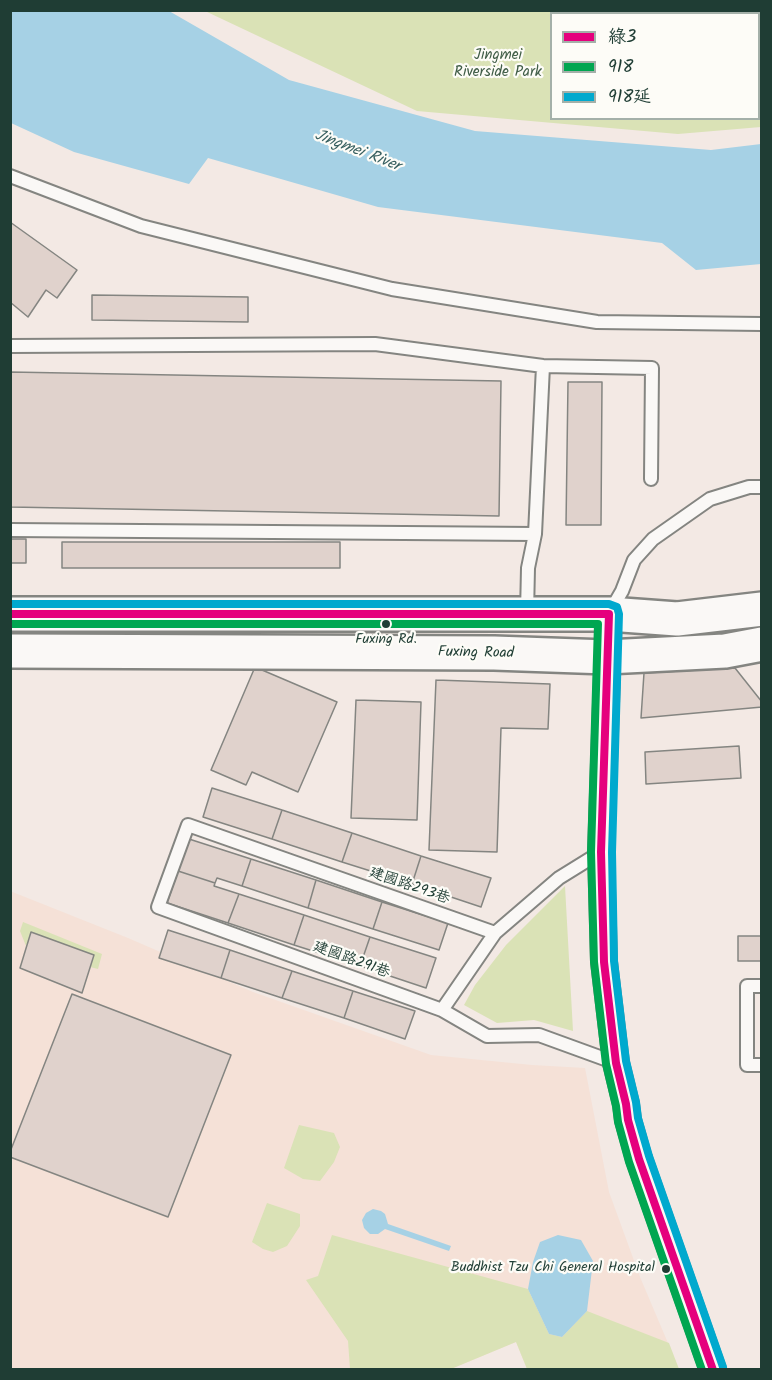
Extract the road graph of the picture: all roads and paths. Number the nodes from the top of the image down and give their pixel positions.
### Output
1 (10, 176) edge
2 (762, 324) edge
3 (10, 346) edge
4 (543, 366) junction
5 (651, 479) dead end
6 (762, 487) edge
7 (10, 530) edge
8 (535, 534) junction
9 (762, 609) edge
10 (10, 614) edge
11 (527, 614) junction
12 (609, 614) junction
13 (762, 644) edge
14 (10, 651) edge
15 (607, 657) junction
16 (188, 825) joint
17 (601, 852) junction
18 (495, 933) junction
19 (762, 986) edge
20 (442, 1010) junction
21 (616, 1063) junction
22 (762, 1065) edge
23 (713, 1370) edge

1 - 2 lane
3 - 4 lane
4 - 5 lane
4 - 8 lane
6 - 12 lane
7 - 8 lane
8 - 11 lane
9 - 12 main road
10 - 11 main road
11 - 12 main road
12 - 15 street
13 - 15 main road, Fuxing Road
14 - 15 main road, Fuxing Road
15 - 17 street
16 - 18 lane, 建國路293巷
16 - 20 lane, 建國路291巷
17 - 18 lane
17 - 21 street
18 - 20 lane
19 - 22 lane
20 - 21 lane, 建國路291巷
21 - 23 street

